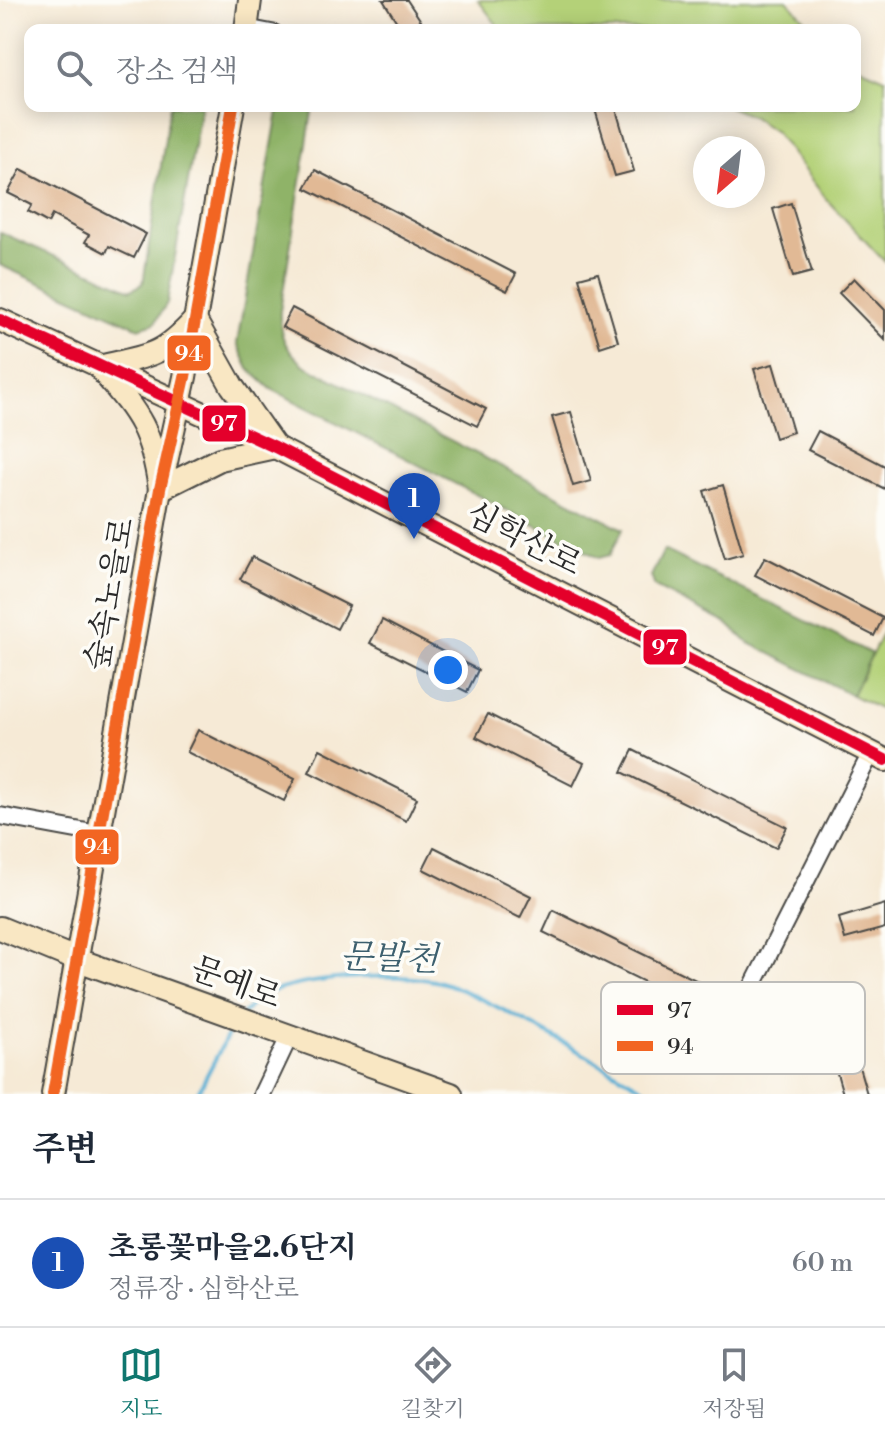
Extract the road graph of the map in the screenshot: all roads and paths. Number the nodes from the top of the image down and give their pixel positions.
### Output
1 (250, 0) edge
2 (247, 24) edge
3 (232, 112) edge
4 (0, 320) edge
5 (195, 320) junction
6 (99, 367) junction
7 (179, 404) junction
8 (275, 447) junction
9 (160, 489) junction
10 (878, 757) edge
11 (0, 816) edge
12 (98, 834) junction
13 (0, 928) edge
14 (78, 960) junction
15 (756, 982) edge
16 (289, 1037) junction
17 (53, 1094) edge
18 (262, 1094) edge
19 (451, 1094) edge

1 - 2 street
3 - 5 street, 숲속노을로
4 - 6 street, 심학산로
5 - 6 street
5 - 7 street, 숲속노을로
5 - 8 street
6 - 7 street, 심학산로
6 - 9 street
7 - 8 street, 심학산로
7 - 9 street, 숲속노을로
8 - 9 street
8 - 10 street, 심학산로
9 - 12 street, 숲속노을로
10 - 15 street
11 - 12 street
12 - 14 street, 숲속노을로
13 - 14 street, 문예로
14 - 16 street, 문예로
14 - 17 street, 숲속노을로
16 - 18 street
16 - 19 street, 문예로

